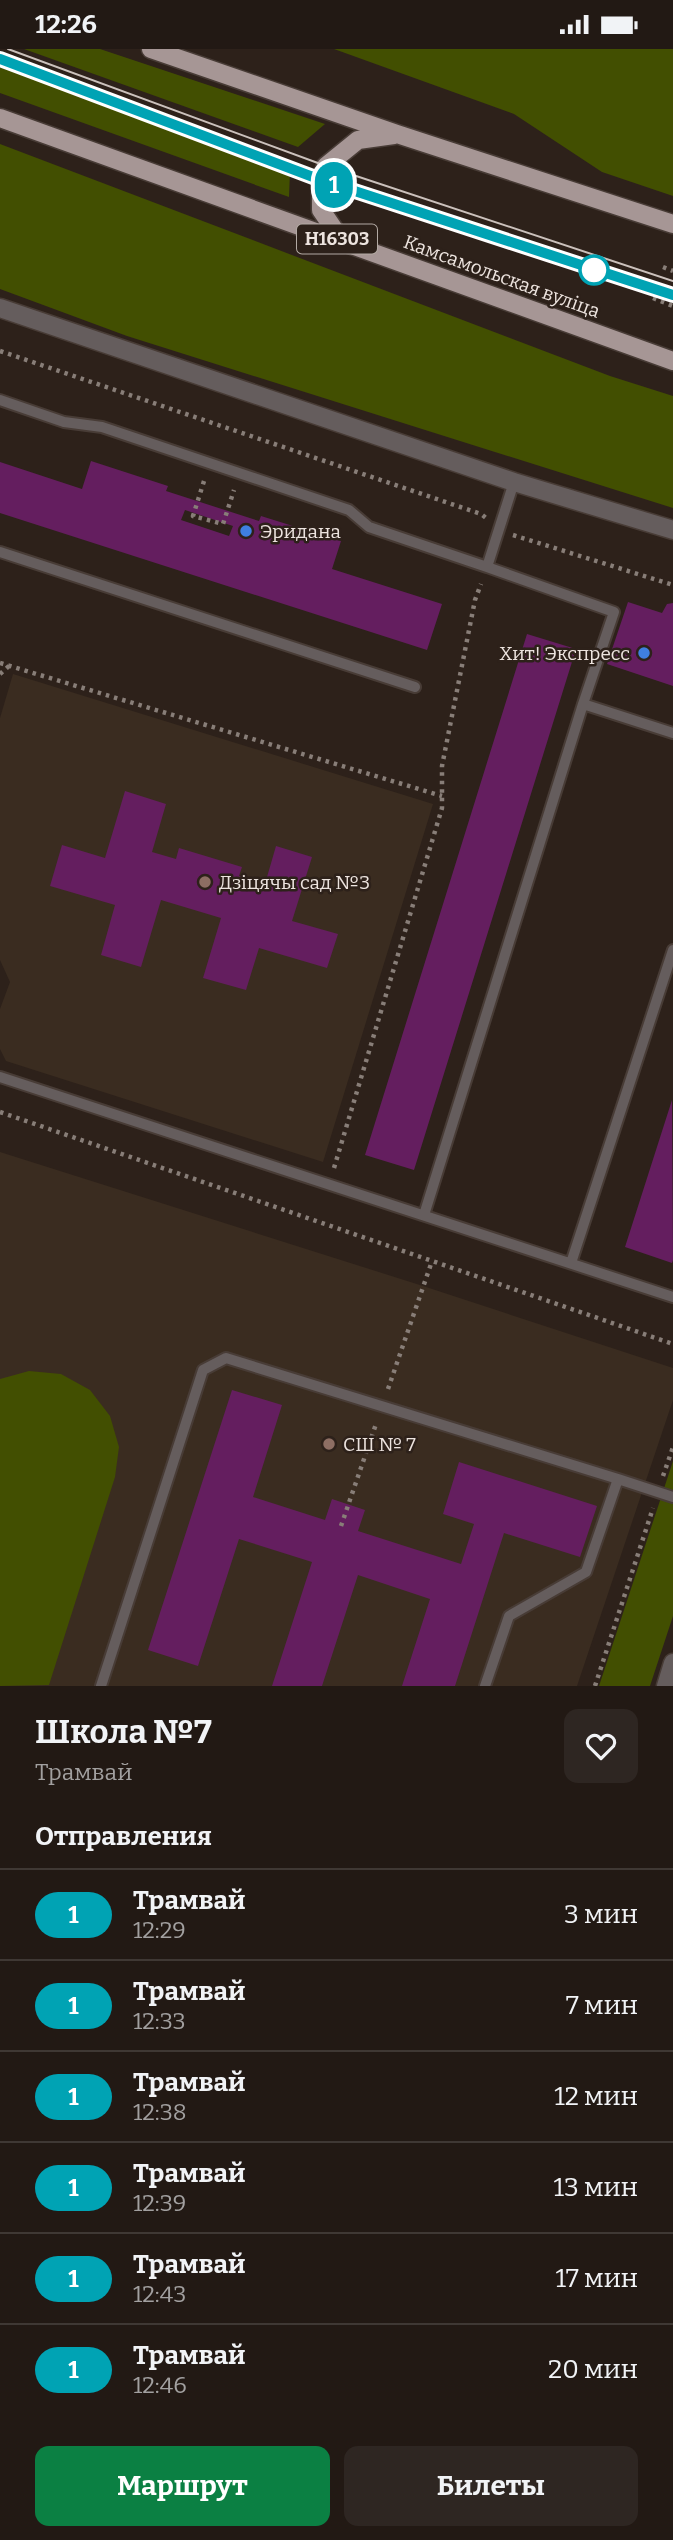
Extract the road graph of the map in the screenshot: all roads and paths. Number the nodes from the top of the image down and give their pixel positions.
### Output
1 (151, 49) edge
2 (0, 118) edge
3 (397, 134) junction
4 (673, 224) edge
5 (342, 241) junction
6 (663, 267) dead end
7 (673, 271) edge
8 (653, 298) dead end
9 (673, 306) edge
10 (0, 307) edge
11 (0, 351) edge
12 (673, 361) edge
13 (0, 400) edge
14 (514, 482) junction
15 (198, 501) dead end
16 (227, 510) dead end
17 (673, 530) edge
18 (499, 531) junction
19 (0, 552) edge
20 (487, 567) junction
21 (673, 585) edge
22 (0, 663) edge
23 (9, 666) junction
24 (0, 674) edge
25 (415, 687) dead end
26 (583, 704) junction
27 (673, 733) edge
28 (442, 796) junction
29 (673, 950) edge
30 (0, 1077) edge
31 (0, 1112) edge
32 (329, 1185) junction
33 (424, 1215) junction
34 (432, 1261) junction
35 (571, 1263) junction
36 (673, 1297) edge
37 (673, 1344) edge
38 (382, 1406) junction
39 (673, 1447) edge
40 (618, 1479) junction
41 (658, 1492) junction
42 (673, 1497) edge
43 (341, 1526) dead end
44 (673, 1663) edge
45 (101, 1686) edge
46 (485, 1686) edge
47 (595, 1686) edge
48 (666, 1686) edge

1 - 3 main road
2 - 5 main road, Камсамольская вуліца / Н16303
3 - 4 main road
3 - 5 main road
5 - 12 main road, Камсамольская вуліца / Н16303
6 - 7 path
8 - 9 path
10 - 14 street
11 - 18 path
13 - 20 lane
14 - 17 street
14 - 18 lane
15 - 16 path
18 - 20 lane
18 - 21 path
19 - 25 lane
20 - 26 lane
20 - 28 path
22 - 23 path
23 - 24 path
23 - 28 path
26 - 27 lane
26 - 33 lane
28 - 32 path
29 - 35 lane
30 - 32 lane
31 - 34 path
32 - 33 lane
33 - 35 lane
34 - 37 path
34 - 38 path
35 - 36 lane
38 - 40 lane
38 - 43 path
38 - 45 lane
39 - 41 path
40 - 41 lane
40 - 46 lane
41 - 42 lane
41 - 47 path
44 - 48 street

